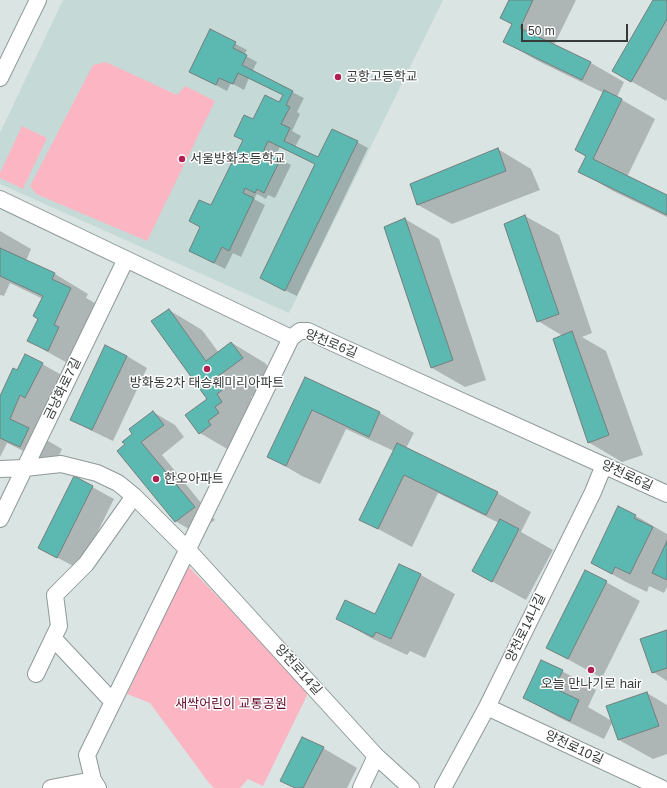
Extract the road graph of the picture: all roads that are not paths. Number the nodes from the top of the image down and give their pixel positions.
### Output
1 (38, 0) edge
2 (4, 61) edge
3 (0, 78) edge
4 (0, 199) edge
5 (126, 259) junction
6 (291, 338) junction
7 (604, 465) junction
8 (26, 468) junction
9 (0, 469) edge
10 (667, 494) edge
11 (134, 496) junction
12 (0, 519) edge
13 (187, 549) junction
14 (53, 638) junction
15 (36, 674) dead end
16 (113, 702) junction
17 (487, 707) junction
18 (376, 756) junction
19 (95, 784) edge
20 (667, 785) edge
21 (51, 788) edge
22 (361, 788) edge
23 (411, 788) edge
24 (443, 788) edge
25 (661, 788) edge
26 (665, 788) edge

1 - 2 street
2 - 3 street
4 - 5 street, 양천로6길
5 - 6 street, 양천로6길
5 - 8 street, 금낭화로7길
6 - 7 street, 양천로6길
6 - 13 street
7 - 10 street, 양천로6길
7 - 17 street, 양천로14나길
8 - 9 street, 양천로14길
8 - 11 street, 양천로14길
8 - 12 street, 금낭화로7길
11 - 13 street, 양천로14길
11 - 14 street
13 - 16 street
13 - 18 street, 양천로14길
14 - 15 street
14 - 16 street
16 - 19 street
17 - 24 street, 양천로14나길
17 - 25 street, 양천로10길
18 - 22 street
18 - 23 street, 양천로14길
19 - 21 street
20 - 26 street

